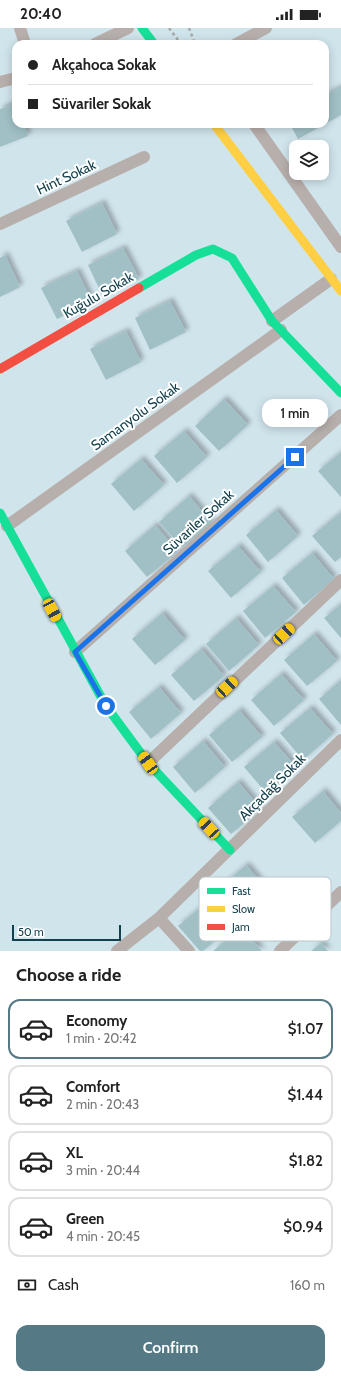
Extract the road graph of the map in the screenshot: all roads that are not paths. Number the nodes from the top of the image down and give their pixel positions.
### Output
1 (20, 28) edge
2 (128, 28) edge
3 (142, 28) edge
4 (266, 28) edge
5 (24, 40) edge
6 (103, 40) edge
7 (151, 40) edge
8 (244, 40) edge
9 (12, 79) edge
10 (0, 82) edge
11 (217, 128) edge
12 (257, 128) edge
13 (144, 157) dead end
14 (0, 224) edge
15 (341, 247) edge
16 (331, 279) junction
17 (341, 291) edge
18 (276, 325) junction
19 (0, 369) edge
20 (341, 393) edge
21 (341, 416) edge
22 (0, 513) edge
23 (7, 526) junction
24 (341, 580) edge
25 (75, 652) junction
26 (341, 740) edge
27 (148, 763) junction
28 (230, 850) junction
29 (202, 877) edge
30 (199, 880) edge
31 (341, 892) edge
32 (331, 902) edge
33 (159, 918) junction
34 (290, 941) edge
35 (118, 951) edge
36 (189, 951) edge
37 (280, 951) edge

1 - 5 street
2 - 6 street
3 - 7 street
4 - 8 street
9 - 10 street
11 - 16 street
12 - 15 street
13 - 14 street, Hint Sokak
16 - 17 street
16 - 18 street, Samanyolu Sokak
18 - 19 street, Kuğulu Sokak
18 - 20 street
18 - 23 street, Samanyolu Sokak
21 - 25 street, Süvariler Sokak
22 - 23 street
23 - 25 street
24 - 27 street
25 - 27 street
26 - 28 street, Akçadağ Sokak
27 - 28 street
28 - 29 street, Akçadağ Sokak
30 - 33 street, Akçadağ Sokak
31 - 32 street
33 - 35 street, Akçadağ Sokak
33 - 36 street
34 - 37 street

